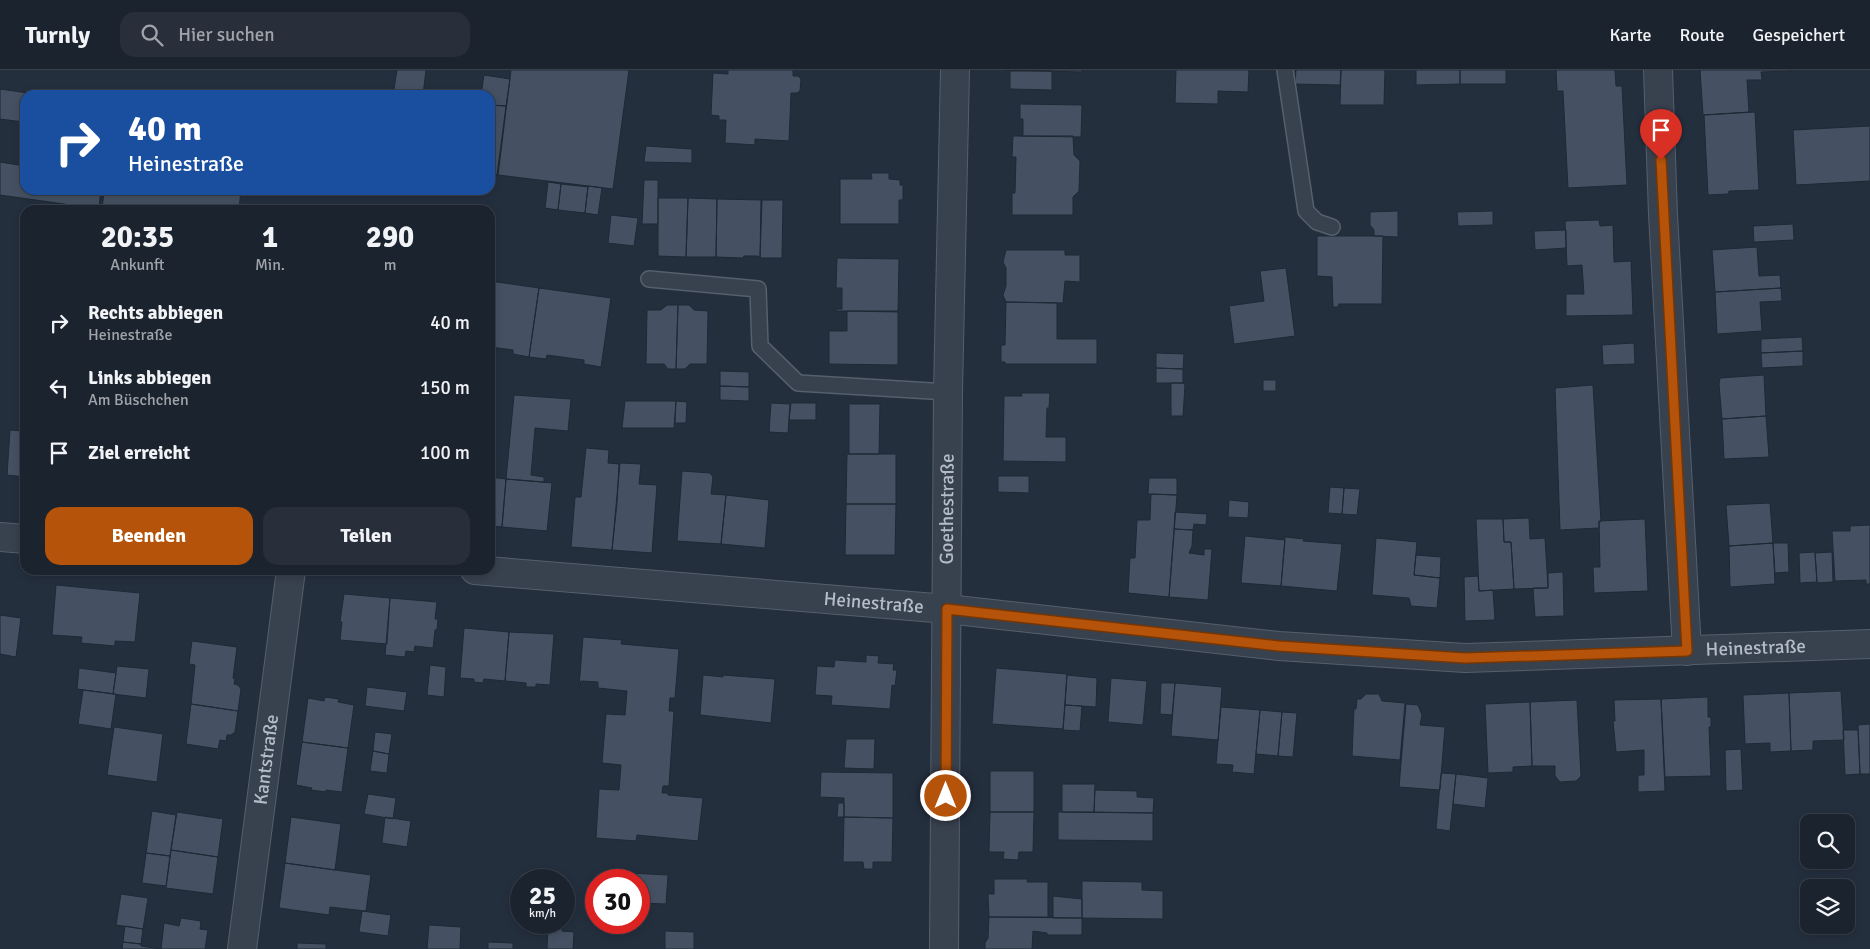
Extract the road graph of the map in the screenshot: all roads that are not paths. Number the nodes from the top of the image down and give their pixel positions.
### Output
1 (955, 70) edge
2 (1285, 70) edge
3 (1658, 70) edge
4 (1332, 227) dead end
5 (649, 279) dead end
6 (948, 392) junction
7 (0, 537) edge
8 (20, 539) edge
9 (495, 572) edge
10 (290, 575) edge
11 (947, 609) junction
12 (1870, 644) edge
13 (1687, 651) junction
14 (242, 949) edge
15 (944, 949) edge

1 - 6 street, Goethestraße
2 - 4 lane
3 - 13 street
5 - 6 lane
6 - 11 street, Goethestraße
7 - 8 street
9 - 11 street, Heinestraße
10 - 14 street, Kantstraße
11 - 13 street, Heinestraße
11 - 15 street, Goethestraße
12 - 13 street, Heinestraße

